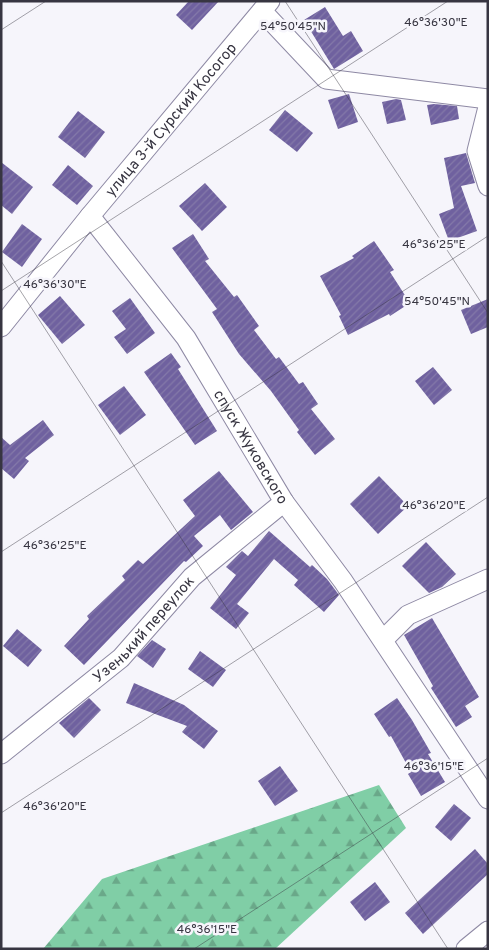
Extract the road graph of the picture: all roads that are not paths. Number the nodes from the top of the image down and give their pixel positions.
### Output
1 (266, 6) edge
2 (488, 99) edge
3 (488, 107) edge
4 (488, 186) edge
5 (90, 216) junction
6 (1, 327) edge
7 (284, 502) junction
8 (488, 579) edge
9 (383, 640) junction
10 (1, 754) edge
11 (488, 799) edge
12 (488, 931) edge
13 (466, 949) edge

1 - 2 street
1 - 5 street, улица 3-й Сурский Косогор
3 - 4 street
5 - 6 street
5 - 7 street, спуск Жуковского
7 - 9 street, спуск Жуковского
7 - 10 street, Узенький переулок
8 - 9 street
9 - 11 street, спуск Жуковского
12 - 13 street

